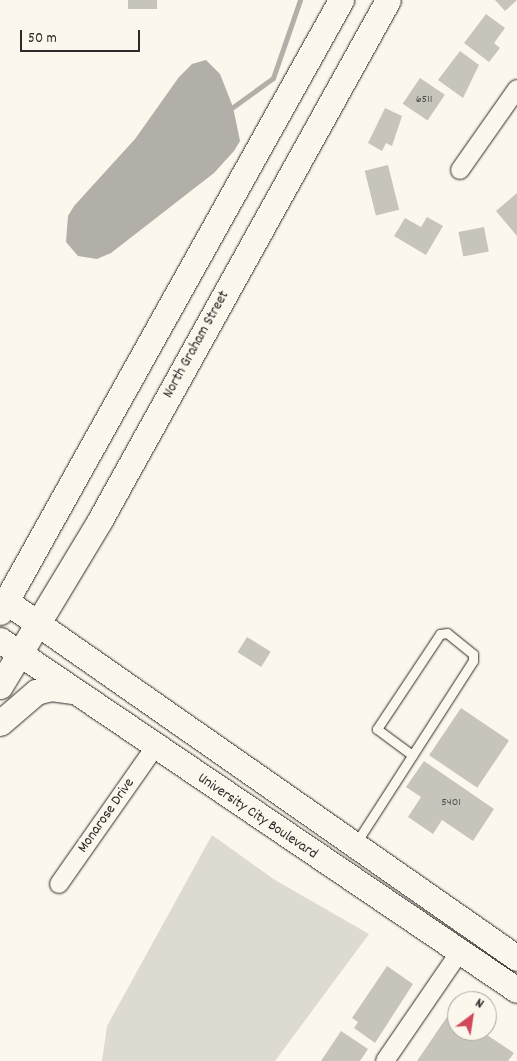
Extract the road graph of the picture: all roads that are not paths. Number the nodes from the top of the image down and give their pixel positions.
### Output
1 (341, 0) edge
2 (388, 0) edge
3 (517, 89) edge
4 (460, 170) dead end
5 (4, 607) edge
6 (40, 624) junction
7 (0, 640) edge
8 (20, 654) junction
9 (0, 686) edge
10 (73, 691) junction
11 (0, 723) edge
12 (155, 747) junction
13 (412, 756) junction
14 (353, 848) junction
15 (59, 884) dead end
16 (459, 953) junction
17 (517, 958) edge
18 (517, 990) edge
19 (385, 1061) edge

1 - 5 main road
2 - 6 main road, North Graham Street
3 - 4 street
5 - 6 main road, University City Boulevard
6 - 8 main road, North Graham Street
6 - 14 main road, University City Boulevard
7 - 8 main road, University City Boulevard
8 - 9 main road, North Graham Street
8 - 10 main road, University City Boulevard
10 - 11 main road
10 - 12 main road, University City Boulevard
12 - 15 street, Monarose Drive
12 - 16 main road, University City Boulevard
13 - 13 lane
13 - 14 lane
14 - 17 main road, University City Boulevard
16 - 18 main road, University City Boulevard
16 - 19 street

